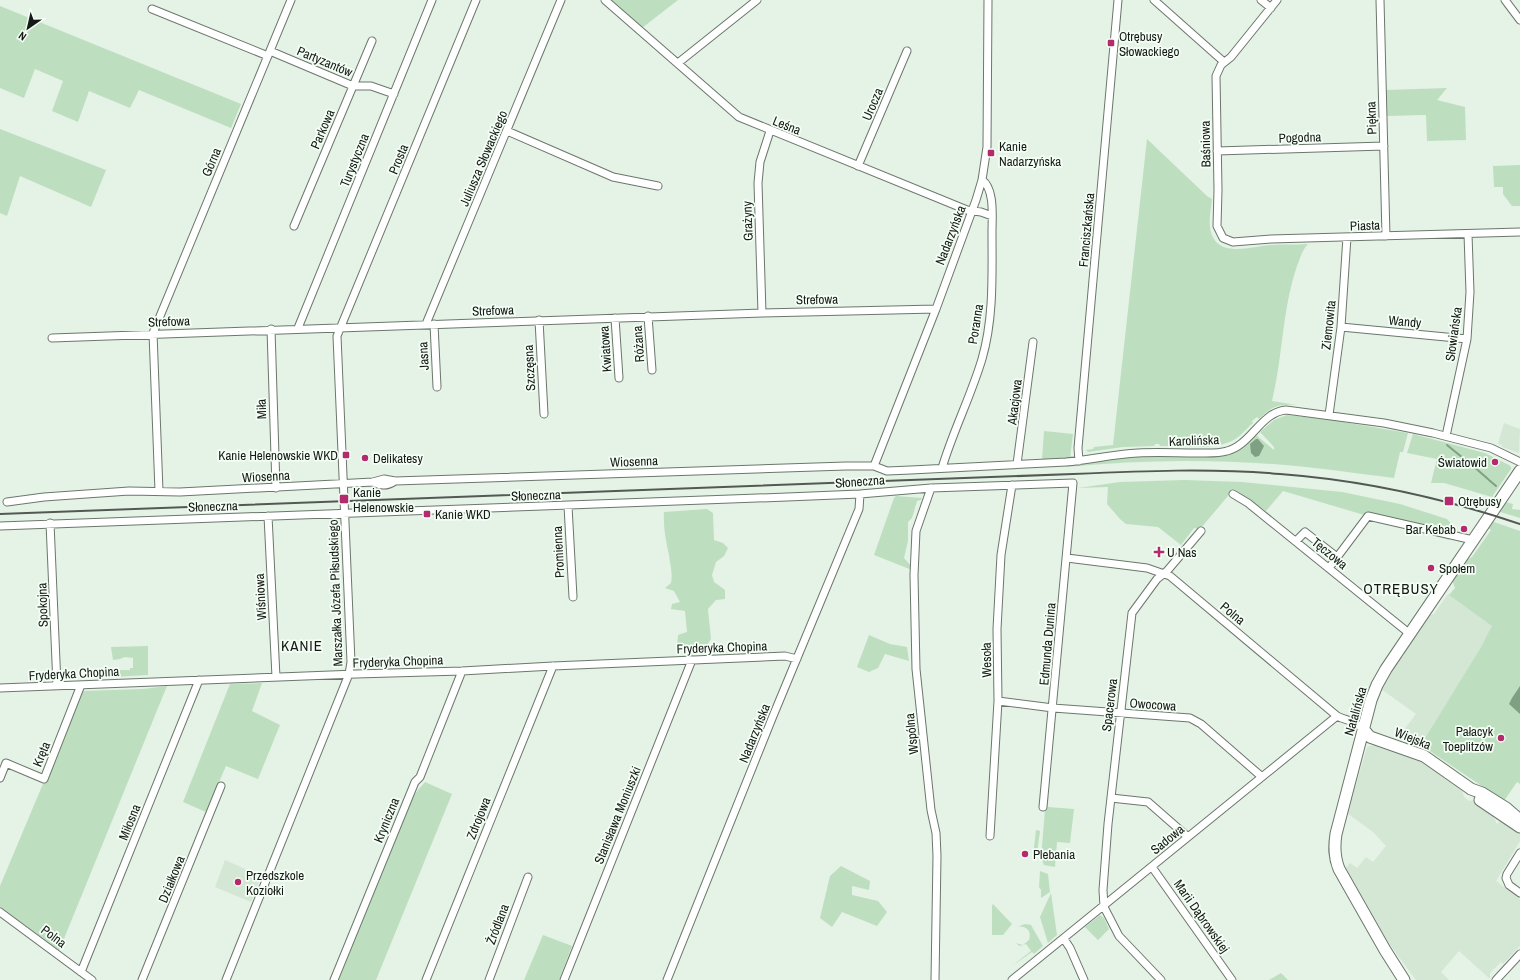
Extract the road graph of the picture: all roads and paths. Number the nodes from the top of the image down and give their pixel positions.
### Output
1 (291, 0) edge
2 (432, 0) edge
3 (476, 0) edge
4 (561, 0) edge
5 (605, 0) edge
6 (757, 0) edge
7 (988, 0) edge
8 (1118, 0) edge
9 (1154, 0) edge
10 (1261, 0) edge
11 (1277, 0) edge
12 (1380, 0) edge
13 (1505, 0) edge
14 (1271, 8) junction
15 (152, 9) dead end
16 (1520, 20) edge
17 (372, 41) dead end
18 (907, 51) dead end
19 (269, 54) junction
20 (1224, 62) junction
21 (678, 63) junction
22 (353, 86) junction
23 (394, 94) junction
24 (507, 131) junction
25 (770, 131) junction
26 (1384, 146) junction
27 (1217, 151) junction
28 (858, 166) junction
29 (982, 180) junction
30 (658, 186) dead end
31 (972, 211) junction
32 (992, 216) junction
33 (294, 226) dead end
34 (1217, 228) joint
35 (1520, 232) edge
36 (1468, 234) junction
37 (1386, 236) junction
38 (1347, 237) junction
39 (936, 309) junction
40 (762, 312) junction
41 (648, 316) junction
42 (615, 318) junction
43 (538, 320) junction
44 (430, 324) junction
45 (342, 327) junction
46 (1341, 327) junction
47 (298, 328) junction
48 (271, 329) junction
49 (153, 334) junction
50 (52, 338) dead end
51 (1467, 339) junction
52 (1033, 342) dead end
53 (652, 370) dead end
54 (619, 378) dead end
55 (437, 387) dead end
56 (544, 414) dead end
57 (1329, 415) junction
58 (1446, 436) junction
59 (1079, 461) junction
60 (1520, 462) edge
61 (1017, 464) junction
62 (874, 466) junction
63 (942, 468) junction
64 (1520, 470) edge
65 (344, 483) junction
66 (1073, 483) joint
67 (1012, 485) junction
68 (276, 488) junction
69 (931, 488) junction
70 (159, 491) junction
71 (860, 494) junction
72 (1233, 494) dead end
73 (7, 502) dead end
74 (568, 506) junction
75 (345, 514) junction
76 (268, 516) junction
77 (50, 523) junction
78 (0, 526) edge
79 (1201, 531) dead end
80 (1474, 540) junction
81 (1296, 541) junction
82 (1337, 557) junction
83 (1067, 558) junction
84 (1329, 568) junction
85 (1164, 573) junction
86 (573, 597) dead end
87 (1410, 634) junction
88 (797, 659) junction
89 (692, 660) junction
90 (554, 666) junction
91 (462, 671) junction
92 (349, 674) junction
93 (276, 677) junction
94 (199, 680) junction
95 (57, 685) junction
96 (81, 686) junction
97 (0, 688) edge
98 (998, 701) junction
99 (1053, 708) junction
100 (1120, 714) junction
101 (1337, 716) junction
102 (1364, 730) junction
103 (1262, 777) junction
104 (0, 778) edge
105 (221, 786) dead end
106 (1471, 789) junction
107 (1111, 798) junction
108 (1043, 807) dead end
109 (1520, 820) edge
110 (1520, 827) edge
111 (990, 836) dead end
112 (1188, 837) junction
113 (1520, 853) edge
114 (1152, 866) junction
115 (528, 877) dead end
116 (1520, 893) edge
117 (1104, 907) junction
118 (0, 912) edge
119 (1064, 939) junction
120 (1520, 954) edge
121 (81, 972) junction
122 (92, 980) edge
123 (142, 980) edge
124 (226, 980) edge
125 (334, 980) edge
126 (426, 980) edge
127 (488, 980) edge
128 (564, 980) edge
129 (667, 980) edge
130 (935, 980) edge
131 (1012, 980) edge
132 (1084, 980) edge
133 (1161, 980) edge
134 (1232, 980) edge
135 (1404, 980) edge
136 (1496, 980) edge

1 - 19 street, Górna
2 - 23 street, Turystyczna
3 - 45 street, Prosta
4 - 24 street, Juliusza Słowackiego
5 - 21 street, Leśna
6 - 21 street
7 - 29 street, Nadarzyńska
8 - 59 street, Franciszkańska
9 - 20 street
10 - 14 street
11 - 14 street, Baśniowa
12 - 26 street, Piękna
13 - 16 street
14 - 20 street, Baśniowa
15 - 19 street, Partyzantów
17 - 22 street, Parkowa
18 - 28 street, Urocza
19 - 22 street, Partyzantów
19 - 49 street, Górna
20 - 27 street, Baśniowa
21 - 25 street, Leśna
22 - 23 street, Partyzantów
22 - 33 street, Parkowa
23 - 47 street, Turystyczna
24 - 30 street
24 - 44 street, Juliusza Słowackiego
25 - 28 street, Leśna
25 - 40 street, Grażyny
26 - 27 street, Pogodna
26 - 37 street, Piękna
27 - 34 street, Baśniowa
28 - 31 street, Leśna
29 - 31 street, Nadarzyńska
29 - 32 street, Poranna
31 - 32 street, Leśna
31 - 39 street, Nadarzyńska
32 - 63 street, Poranna
34 - 38 street, Piasta
35 - 36 street, Piasta
36 - 37 street, Piasta
36 - 51 street, Słowiańska
37 - 38 street, Piasta
38 - 46 street, Ziemowita
39 - 40 street, Strefowa
39 - 62 street, Nadarzyńska
40 - 41 street, Strefowa
41 - 42 street, Strefowa
41 - 53 street, Różana
42 - 43 street, Strefowa
42 - 54 street, Kwiatowa
43 - 44 street, Strefowa
43 - 56 street, Szczęsna
44 - 45 street, Strefowa
44 - 55 street, Jasna
45 - 47 street, Strefowa
45 - 65 street, Marszałka Józefa Piłsudskiego
46 - 51 street, Wandy
46 - 57 street, Ziemowita
47 - 48 street, Strefowa
48 - 49 street, Strefowa
48 - 68 street, Miła
49 - 50 street, Strefowa
49 - 70 street
51 - 58 street, Słowiańska
52 - 61 street, Akacjowa
57 - 58 street, Karolińska
57 - 59 street, Karolińska
58 - 60 street, Karolińska
59 - 61 street, Karolińska
61 - 63 street, Karolińska
62 - 63 street, Karolińska
62 - 65 street, Wiosenna
64 - 80 main road, Natalińska
65 - 68 street, Wiosenna
65 - 75 street, Marszałka Józefa Piłsudskiego
66 - 67 street, Słoneczna
66 - 83 street, Edmunda Dunina
67 - 69 street, Słoneczna
67 - 98 street, Wesoła
68 - 70 street, Wiosenna
69 - 71 street, Słoneczna
69 - 130 street, Wspólna
70 - 73 street, Wiosenna
71 - 74 street, Słoneczna
71 - 88 street, Nadarzyńska
72 - 81 street, Tęczowa
74 - 75 street, Słoneczna
74 - 86 street, Promienna
75 - 76 street, Słoneczna
75 - 92 street, Marszałka Józefa Piłsudskiego
76 - 77 street, Słoneczna
76 - 93 street, Wiśniowa
77 - 78 street, Słoneczna
77 - 95 street, Spokojna
79 - 85 street, Spacerowa
80 - 82 street
80 - 87 main road, Natalińska
81 - 82 street
81 - 84 street, Tęczowa
82 - 84 street
83 - 85 street, Polna
83 - 99 street, Edmunda Dunina
84 - 87 street, Tęczowa
85 - 100 street, Spacerowa
85 - 101 street, Polna
87 - 102 main road, Natalińska
88 - 89 street, Fryderyka Chopina
88 - 129 street, Nadarzyńska
89 - 90 street, Fryderyka Chopina
89 - 128 street, Stanisława Moniuszki
90 - 91 street, Fryderyka Chopina
90 - 126 street, Zdrojowa
91 - 92 street, Fryderyka Chopina
91 - 125 street, Kryniczna
92 - 93 street, Fryderyka Chopina
92 - 124 street, Marszałka Józefa Piłsudskiego
93 - 94 street, Fryderyka Chopina
94 - 96 street, Fryderyka Chopina
94 - 121 street, Miłosna
95 - 96 street, Fryderyka Chopina
95 - 97 street, Fryderyka Chopina
96 - 104 street, Kręta
98 - 99 street, Owocowa
98 - 111 street, Wesoła
99 - 100 street, Owocowa
99 - 108 street, Edmunda Dunina
100 - 103 street, Owocowa
100 - 107 street, Spacerowa
101 - 102 street, Polna
101 - 103 street, Sadowa
102 - 106 main road, Wiejska
102 - 135 main road, Natalińska
103 - 112 street, Sadowa
105 - 123 street, Działkowa
106 - 109 main road, Wiejska
106 - 110 main road, Wiejska
107 - 112 street
107 - 117 street, Spacerowa
112 - 114 street, Sadowa
113 - 116 street
114 - 117 street, Sadowa
114 - 134 street, Marii Dąbrowskiej
115 - 127 street, Źródlana
117 - 119 street, Sadowa
117 - 133 street
118 - 121 street, Polna
119 - 131 street, Sadowa
119 - 132 street
120 - 136 street
121 - 122 street, Polna

